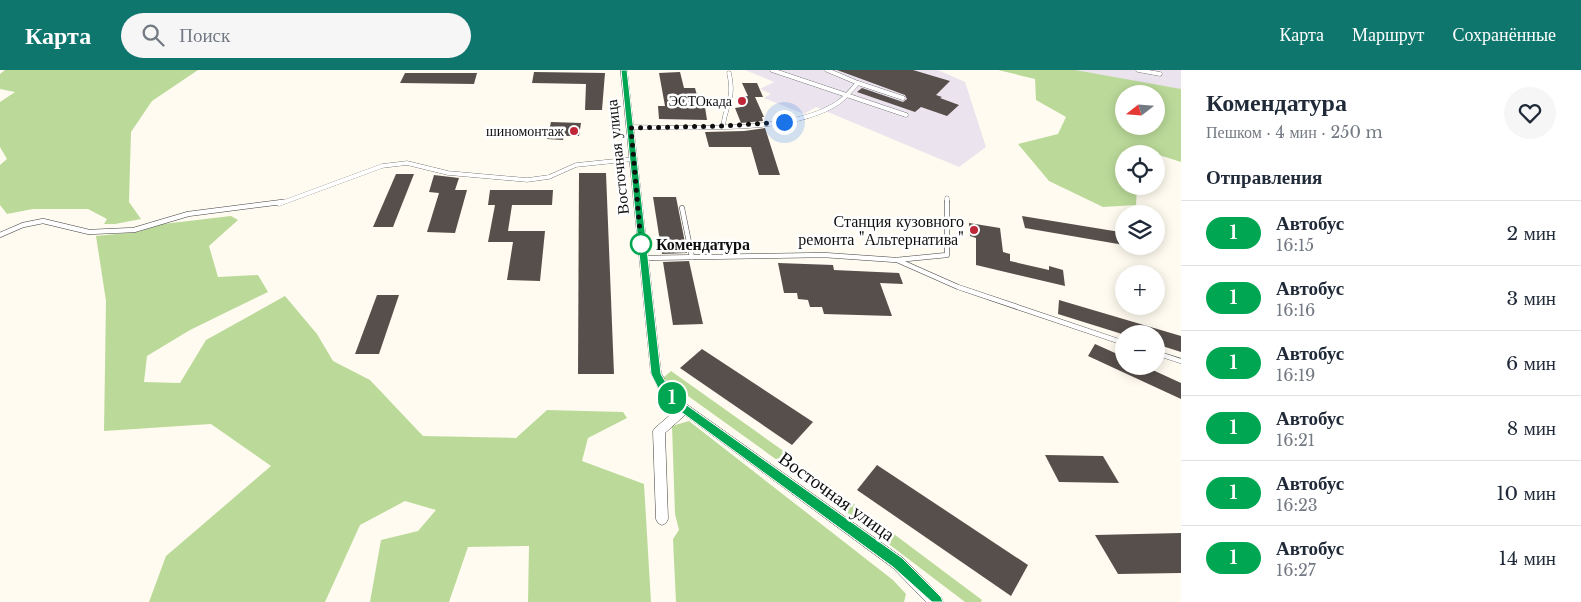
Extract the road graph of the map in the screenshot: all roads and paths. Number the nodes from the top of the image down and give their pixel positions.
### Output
1 (624, 70) edge
2 (772, 70) edge
3 (827, 70) edge
4 (1138, 70) edge
5 (729, 73) dead end
6 (1160, 74) dead end
7 (858, 83) junction
8 (846, 94) junction
9 (903, 98) dead end
10 (906, 115) dead end
11 (723, 126) junction
12 (631, 128) junction
13 (634, 160) junction
14 (947, 198) dead end
15 (682, 208) dead end
16 (0, 235) edge
17 (692, 257) junction
18 (643, 258) junction
19 (896, 260) junction
20 (1115, 340) edge
21 (1165, 356) edge
22 (1181, 361) edge
23 (684, 409) junction
24 (662, 519) dead end
25 (936, 602) edge

1 - 12 street, Восточная улица
2 - 8 lane
3 - 7 lane
4 - 6 lane
5 - 11 lane
7 - 8 lane
7 - 9 lane
8 - 10 lane
8 - 11 lane
11 - 12 lane
12 - 13 street, Восточная улица
13 - 16 lane
13 - 18 street, Восточная улица
14 - 19 lane
15 - 17 lane
17 - 18 lane
17 - 19 lane
18 - 23 street, Восточная улица
19 - 20 lane
21 - 22 lane
23 - 24 street
23 - 25 street, Восточная улица

